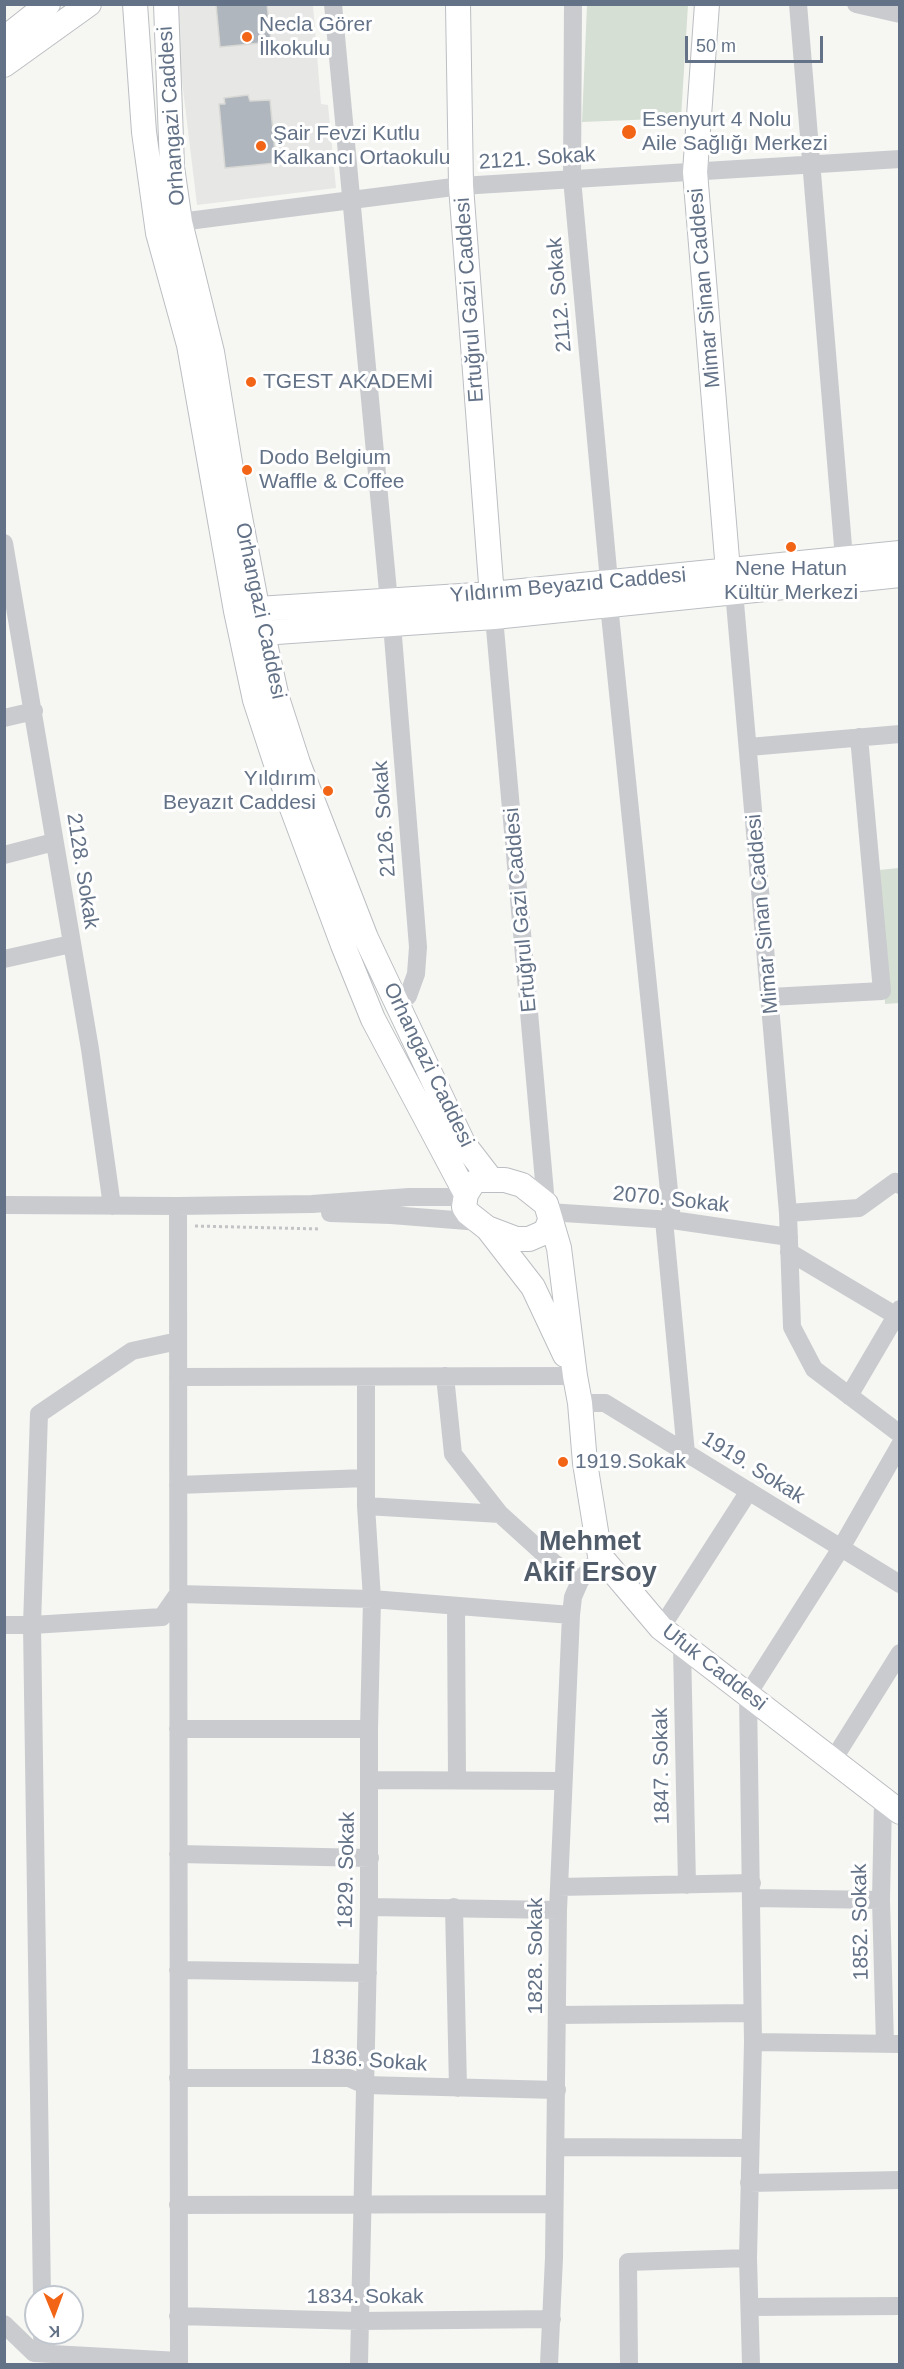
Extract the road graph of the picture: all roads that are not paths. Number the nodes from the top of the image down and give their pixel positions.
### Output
1 (48, 4) edge
2 (89, 4) edge
3 (135, 4) edge
4 (166, 4) edge
5 (333, 4) edge
6 (458, 4) edge
7 (573, 4) edge
8 (706, 4) edge
9 (798, 4) edge
10 (856, 4) edge
11 (900, 14) edge
12 (4, 39) edge
13 (4, 65) edge
14 (900, 159) edge
15 (811, 164) junction
16 (695, 172) junction
17 (572, 179) junction
18 (461, 186) junction
19 (351, 199) junction
20 (180, 222) junction
21 (4, 543) edge
22 (900, 553) edge
23 (844, 558) junction
24 (900, 575) edge
25 (731, 581) junction
26 (9, 589) edge
27 (609, 593) junction
28 (493, 605) junction
29 (391, 613) junction
30 (249, 620) junction
31 (34, 711) junction
32 (4, 718) edge
33 (900, 734) edge
34 (859, 737) junction
35 (748, 747) junction
36 (54, 842) junction
37 (4, 855) edge
38 (71, 944) junction
39 (4, 959) edge
40 (770, 997) junction
41 (398, 1006) junction
42 (490, 1178) junction
43 (900, 1185) edge
44 (466, 1196) junction
45 (4, 1205) edge
46 (112, 1206) junction
47 (178, 1206) junction
48 (548, 1212) junction
49 (788, 1213) junction
50 (668, 1220) junction
51 (483, 1225) junction
52 (789, 1245) junction
53 (898, 1315) edge
54 (178, 1341) junction
55 (445, 1376) junction
56 (574, 1376) junction
57 (178, 1377) junction
58 (366, 1377) junction
59 (849, 1396) junction
60 (580, 1403) junction
61 (900, 1434) edge
62 (900, 1445) edge
63 (686, 1453) junction
64 (366, 1478) junction
65 (178, 1485) junction
66 (749, 1491) junction
67 (366, 1506) junction
68 (500, 1514) junction
69 (841, 1548) junction
70 (600, 1556) junction
71 (580, 1581) junction
72 (900, 1584) edge
73 (178, 1594) junction
74 (372, 1599) junction
75 (456, 1606) junction
76 (571, 1615) junction
77 (4, 1624) edge
78 (32, 1625) junction
79 (661, 1628) junction
80 (682, 1646) junction
81 (900, 1653) edge
82 (748, 1694) junction
83 (178, 1729) junction
84 (369, 1729) junction
85 (833, 1760) junction
86 (370, 1780) junction
87 (457, 1780) junction
88 (562, 1781) junction
89 (891, 1806) edge
90 (178, 1854) junction
91 (370, 1858) junction
92 (687, 1885) junction
93 (559, 1887) junction
94 (752, 1891) junction
95 (881, 1900) junction
96 (369, 1907) junction
97 (454, 1907) junction
98 (558, 1910) junction
99 (178, 1970) junction
100 (368, 1973) junction
101 (752, 2013) junction
102 (558, 2015) junction
103 (753, 2042) junction
104 (892, 2044) edge
105 (178, 2079) junction
106 (365, 2085) junction
107 (458, 2088) junction
108 (557, 2090) junction
109 (556, 2147) junction
110 (749, 2148) junction
111 (900, 2181) edge
112 (749, 2183) junction
113 (362, 2204) junction
114 (554, 2204) junction
115 (178, 2205) junction
116 (748, 2258) junction
117 (42, 2285) edge
118 (900, 2306) edge
119 (750, 2307) junction
120 (178, 2316) junction
121 (552, 2319) junction
122 (360, 2321) junction
123 (4, 2324) edge
124 (43, 2345) edge
125 (43, 2353) junction
126 (178, 2363) edge
127 (359, 2364) edge
128 (549, 2364) edge
129 (629, 2364) edge
130 (751, 2364) edge

1 - 12 main road
2 - 13 main road
3 - 30 main road
4 - 20 main road, Orhangazi Caddesi
5 - 19 street, 2126. Sokak
6 - 18 main road, Ertuğrul Gazi Caddesi
7 - 17 street, 2112. Sokak
8 - 16 main road, Mimar Sinan Caddesi
9 - 15 street
10 - 11 street
14 - 15 street, 2121. Sokak
15 - 16 street, 2121. Sokak
15 - 23 street
16 - 17 street, 2121. Sokak
16 - 25 main road, Mimar Sinan Caddesi
17 - 18 street, 2121. Sokak
17 - 27 street, 2112. Sokak
18 - 19 street, 2121. Sokak
18 - 28 main road, Ertuğrul Gazi Caddesi
19 - 20 street, 2121. Sokak
19 - 29 street, 2126. Sokak
20 - 30 main road, Orhangazi Caddesi
21 - 26 street, 2128. Sokak
22 - 23 main road, Yıldırım Beyazıd Caddesi
23 - 25 main road, Yıldırım Beyazıd Caddesi
24 - 25 main road, Yıldırım Beyazıd Caddesi
25 - 27 main road, Yıldırım Beyazıd Caddesi
25 - 35 street, Mimar Sinan Caddesi
26 - 31 street, 2128. Sokak
27 - 28 main road, Yıldırım Beyazıd Caddesi
27 - 50 street, 2112. Sokak
28 - 29 main road, Yıldırım Beyazıd Caddesi
28 - 48 street, Ertuğrul Gazi Caddesi
29 - 30 main road, Yıldırım Beyazıd Caddesi
29 - 41 street, 2126. Sokak
30 - 41 main road, Orhangazi Caddesi
30 - 44 main road
31 - 32 street
31 - 36 street, 2128. Sokak
33 - 34 street
34 - 35 street
34 - 40 street
35 - 40 street, Mimar Sinan Caddesi
36 - 37 street
36 - 38 street, 2128. Sokak
38 - 39 street
38 - 46 street, 2128. Sokak
40 - 49 street, Mimar Sinan Caddesi
41 - 42 main road, Orhangazi Caddesi
42 - 44 main road
42 - 48 main road
43 - 49 street
44 - 47 street
44 - 51 main road
45 - 46 street
46 - 47 street
47 - 51 street
47 - 54 street
48 - 50 street, 2070. Sokak
48 - 51 main road
48 - 56 main road
49 - 52 street, Mimar Sinan Caddesi
50 - 52 street, 2070. Sokak
50 - 63 street, 2112. Sokak
51 - 56 main road
52 - 53 street
52 - 59 street, Mimar Sinan Caddesi
53 - 59 street
54 - 57 street
54 - 78 street
55 - 56 street
55 - 58 street
55 - 68 street
56 - 60 main road
57 - 58 street
57 - 65 street
58 - 64 street, 1829. Sokak
59 - 61 street, Mimar Sinan Caddesi
60 - 63 street, 1919. Sokak
60 - 70 main road
62 - 69 street
63 - 66 street, 1919. Sokak
64 - 65 street
64 - 67 street, 1829. Sokak
65 - 73 street
66 - 69 street, 1919. Sokak
66 - 79 street
67 - 68 street
67 - 74 street, 1829. Sokak
68 - 71 street
69 - 72 street, 1919. Sokak
69 - 82 street
70 - 71 street, 1828. Sokak
70 - 79 main road, Ufuk Caddesi
71 - 76 street, 1828. Sokak
73 - 74 street
73 - 78 street
73 - 83 street
74 - 75 street
74 - 84 street, 1829. Sokak
75 - 76 street
75 - 87 street
76 - 88 street, 1828. Sokak
77 - 78 street
78 - 117 street
79 - 80 main road, Ufuk Caddesi
80 - 82 main road, Ufuk Caddesi
80 - 92 street, 1847. Sokak
81 - 85 street
82 - 85 main road, Ufuk Caddesi
82 - 94 street
83 - 84 street
83 - 90 street
84 - 86 street, 1829. Sokak
85 - 89 main road, Ufuk Caddesi
86 - 87 street
86 - 91 street, 1829. Sokak
87 - 88 street
88 - 93 street, 1828. Sokak
89 - 95 street, 1852. Sokak
90 - 91 street
90 - 99 street
91 - 96 street, 1829. Sokak
92 - 93 street
92 - 94 street
93 - 98 street, 1828. Sokak
94 - 95 street
94 - 101 street
95 - 104 street, 1852. Sokak
96 - 97 street
96 - 100 street, 1829. Sokak
97 - 98 street
97 - 107 street
98 - 102 street, 1828. Sokak
99 - 100 street
99 - 105 street
100 - 106 street, 1829. Sokak
101 - 102 street
101 - 103 street
102 - 108 street, 1828. Sokak
103 - 104 street
103 - 110 street
105 - 106 street, 1836. Sokak
105 - 115 street
106 - 107 street, 1836. Sokak
106 - 113 street, 1829. Sokak
107 - 108 street, 1836. Sokak
108 - 109 street, 1828. Sokak
109 - 110 street
109 - 114 street, 1828. Sokak
110 - 112 street
111 - 112 street
112 - 116 street
113 - 114 street
113 - 115 street
113 - 122 street, 1829. Sokak
114 - 121 street, 1828. Sokak
115 - 120 street
116 - 119 street
116 - 129 street
118 - 119 street
119 - 130 street
120 - 122 street, 1834. Sokak
120 - 126 street
121 - 122 street, 1834. Sokak
121 - 128 street, 1828. Sokak
122 - 127 street, 1829. Sokak
123 - 125 street
124 - 125 street
125 - 126 street

